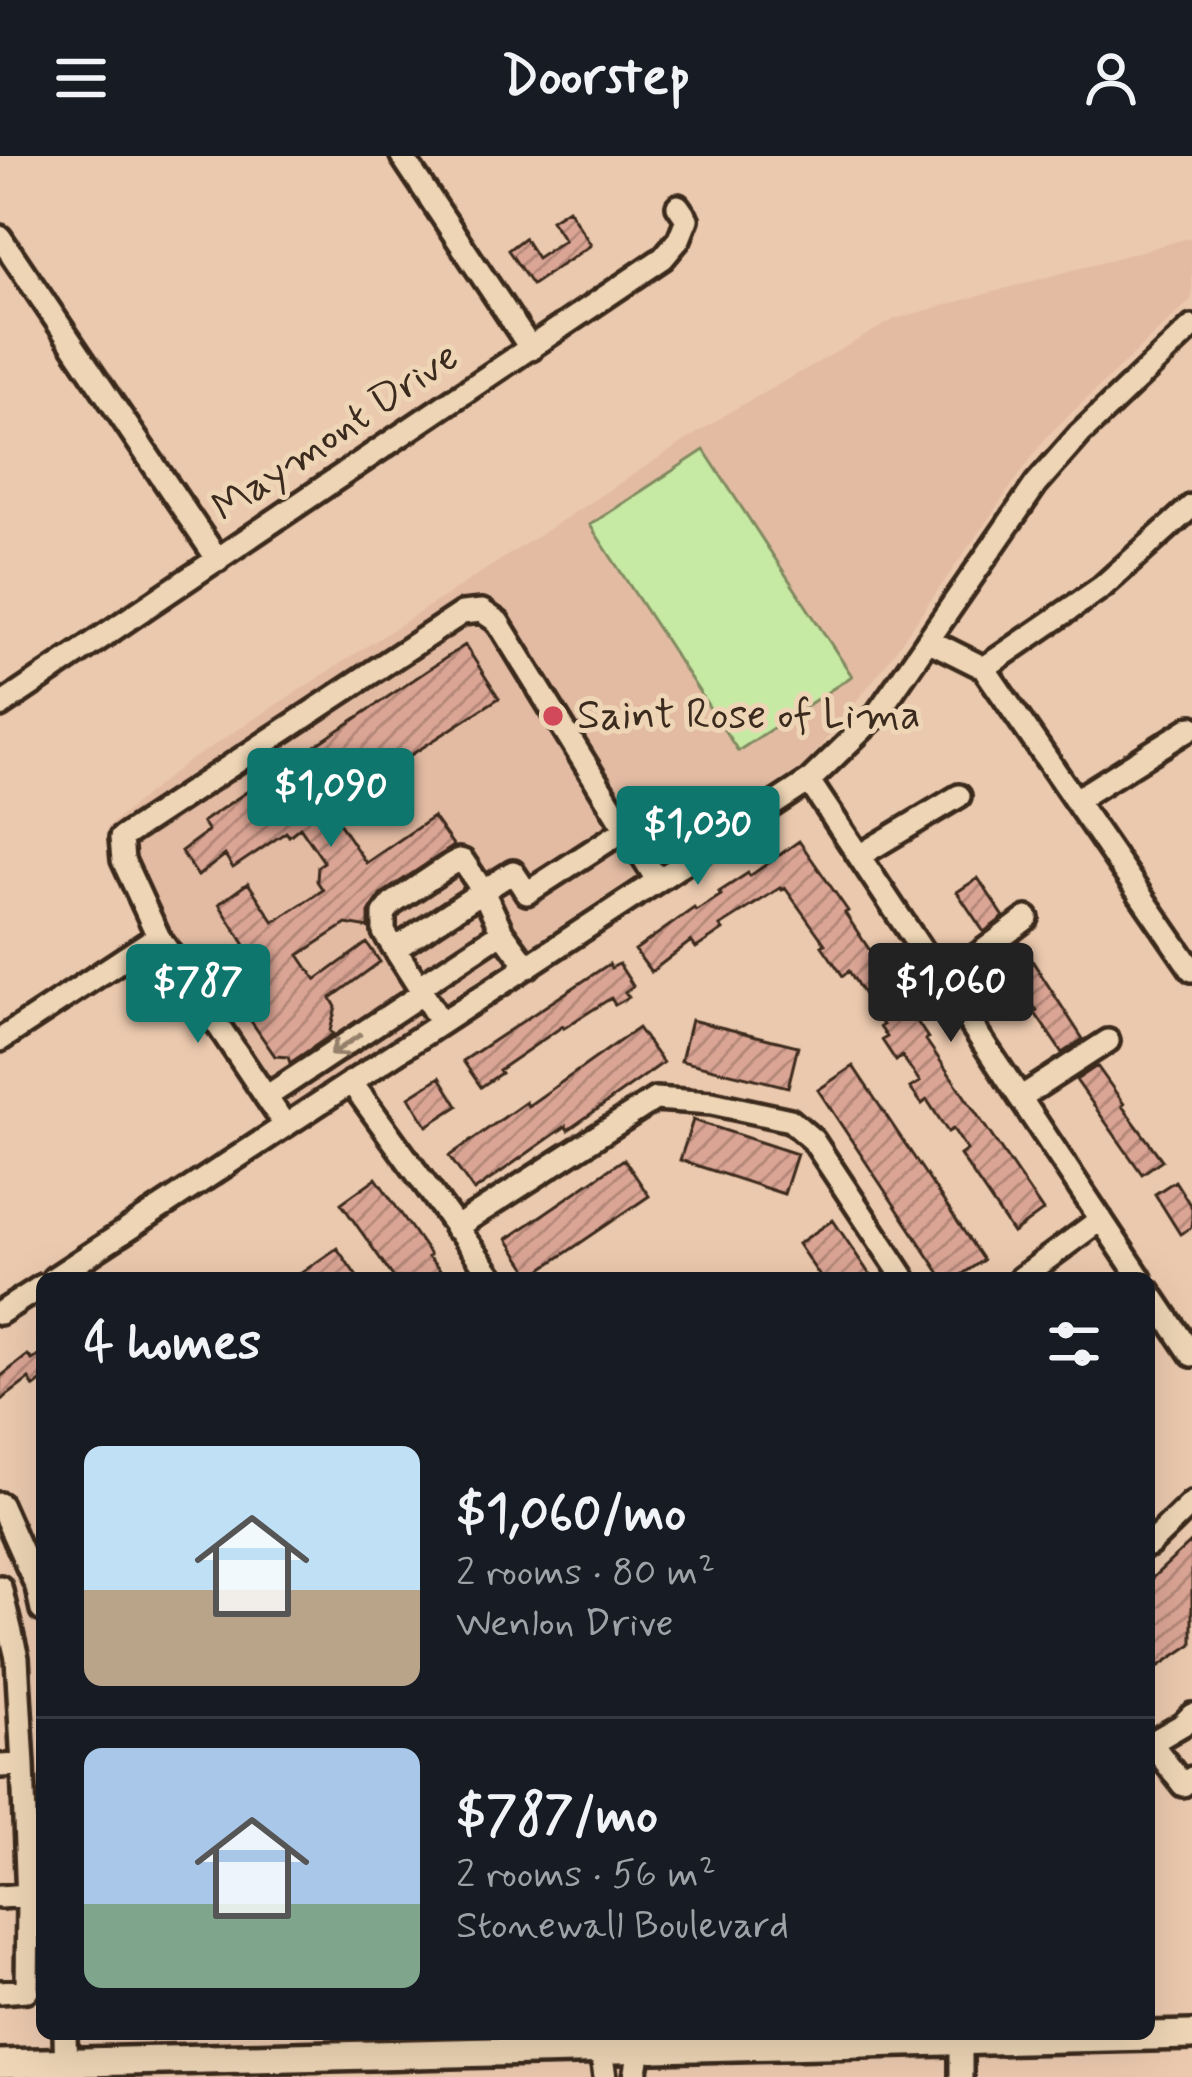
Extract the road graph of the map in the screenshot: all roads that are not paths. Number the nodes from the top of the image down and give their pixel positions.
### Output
1 (402, 156) edge
2 (678, 206) dead end
3 (0, 237) edge
4 (1192, 327) edge
5 (531, 349) junction
6 (1192, 506) edge
7 (218, 560) junction
8 (928, 640) junction
9 (985, 668) junction
10 (0, 706) edge
11 (1192, 728) edge
12 (809, 781) junction
13 (959, 796) dead end
14 (1076, 800) junction
15 (626, 829) junction
16 (859, 856) junction
17 (658, 880) junction
18 (483, 891) junction
19 (1027, 918) dead end
20 (502, 932) junction
21 (158, 936) junction
22 (395, 950) junction
23 (528, 967) junction
24 (1192, 970) edge
25 (940, 979) junction
26 (421, 990) junction
27 (442, 1022) junction
28 (0, 1040) edge
29 (1108, 1041) dead end
30 (351, 1082) junction
31 (266, 1097) junction
32 (1020, 1098) junction
33 (286, 1125) junction
34 (1101, 1220) junction
35 (455, 1228) junction
36 (63, 1272) edge
37 (488, 1272) edge
38 (900, 1272) edge
39 (1029, 1272) edge
40 (1137, 1272) edge
41 (36, 1290) edge
42 (1155, 1299) edge
43 (0, 1313) edge
44 (1190, 1347) edge
45 (1192, 1503) edge
46 (0, 1504) edge
47 (1155, 1540) edge
48 (36, 1580) edge
49 (0, 1587) edge
50 (36, 1655) edge
51 (17, 1658) junction
52 (1192, 1715) edge
53 (1155, 1740) edge
54 (1155, 1749) edge
55 (23, 1765) junction
56 (0, 1766) edge
57 (1192, 1778) edge
58 (0, 1897) edge
59 (33, 1898) edge
60 (0, 1992) edge
61 (1155, 2035) edge
62 (1192, 2035) edge
63 (812, 2040) edge
64 (890, 2040) edge
65 (975, 2040) edge
66 (961, 2041) junction
67 (414, 2044) edge
68 (65, 2058) edge
69 (0, 2063) edge
70 (603, 2063) edge
71 (637, 2063) edge
72 (961, 2077) edge

1 - 5 street
2 - 5 street, Maymont Drive
3 - 7 street
4 - 8 street
5 - 7 street, Maymont Drive
6 - 9 street
7 - 10 street, Maymont Drive
8 - 9 street
8 - 12 street
9 - 14 street
11 - 14 street
12 - 16 street
12 - 17 street
13 - 16 street
14 - 24 street
15 - 17 street
15 - 18 street
15 - 21 street
16 - 25 street
17 - 23 street
18 - 20 street
18 - 22 street
18 - 22 street
19 - 25 street
20 - 23 street
20 - 26 street
21 - 28 street
21 - 31 street
22 - 26 street
23 - 27 street
25 - 32 street
26 - 27 street
26 -> 31 street
27 - 30 street
29 - 32 street
30 - 33 street
30 - 35 street
31 - 33 street
32 - 34 street
33 - 36 street
34 - 39 street
34 - 40 street
35 - 37 street
35 - 38 street
41 - 43 street
42 - 44 street
45 - 47 street
46 - 48 street
49 - 51 street
50 - 51 street
51 - 55 street
52 - 53 street
54 - 57 street
55 - 56 street
55 - 59 street
58 - 59 street
59 - 60 street
61 - 62 main road
63 - 71 main road
64 - 66 main road
65 - 66 main road
66 - 72 street
67 - 68 main road
67 - 70 main road
68 - 69 main road
70 - 71 main road

